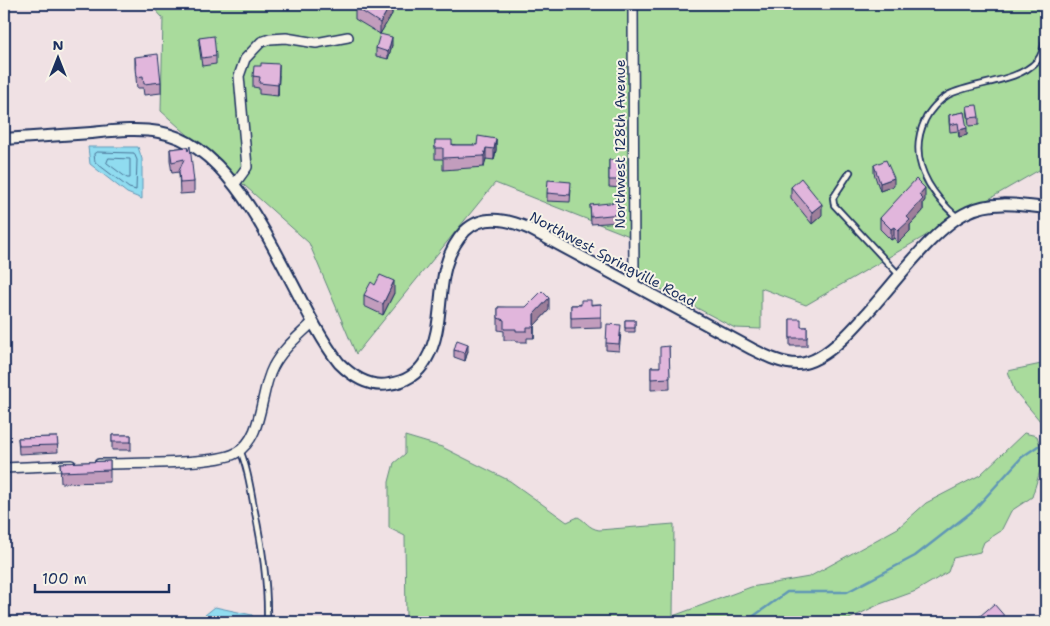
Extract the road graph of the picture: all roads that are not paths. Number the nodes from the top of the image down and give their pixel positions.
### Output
1 (633, 4) edge
2 (1046, 12) edge
3 (348, 37) dead end
4 (4, 139) edge
5 (850, 172) dead end
6 (234, 184) junction
7 (1046, 208) edge
8 (957, 217) junction
9 (899, 275) junction
10 (634, 285) junction
11 (314, 322) junction
12 (240, 450) junction
13 (93, 464) edge
14 (83, 465) edge
15 (4, 468) edge
16 (267, 622) edge

1 - 10 street, Northwest 128th Avenue
2 - 8 lane
3 - 6 street
4 - 6 street, Northwest Springville Road
5 - 9 lane
6 - 11 street, Northwest Springville Road
7 - 8 street, Northwest Springville Road
8 - 9 street, Northwest Springville Road
9 - 10 street, Northwest Springville Road
10 - 11 street, Northwest Springville Road
11 - 12 street
12 - 13 street
12 - 16 lane
14 - 15 street

